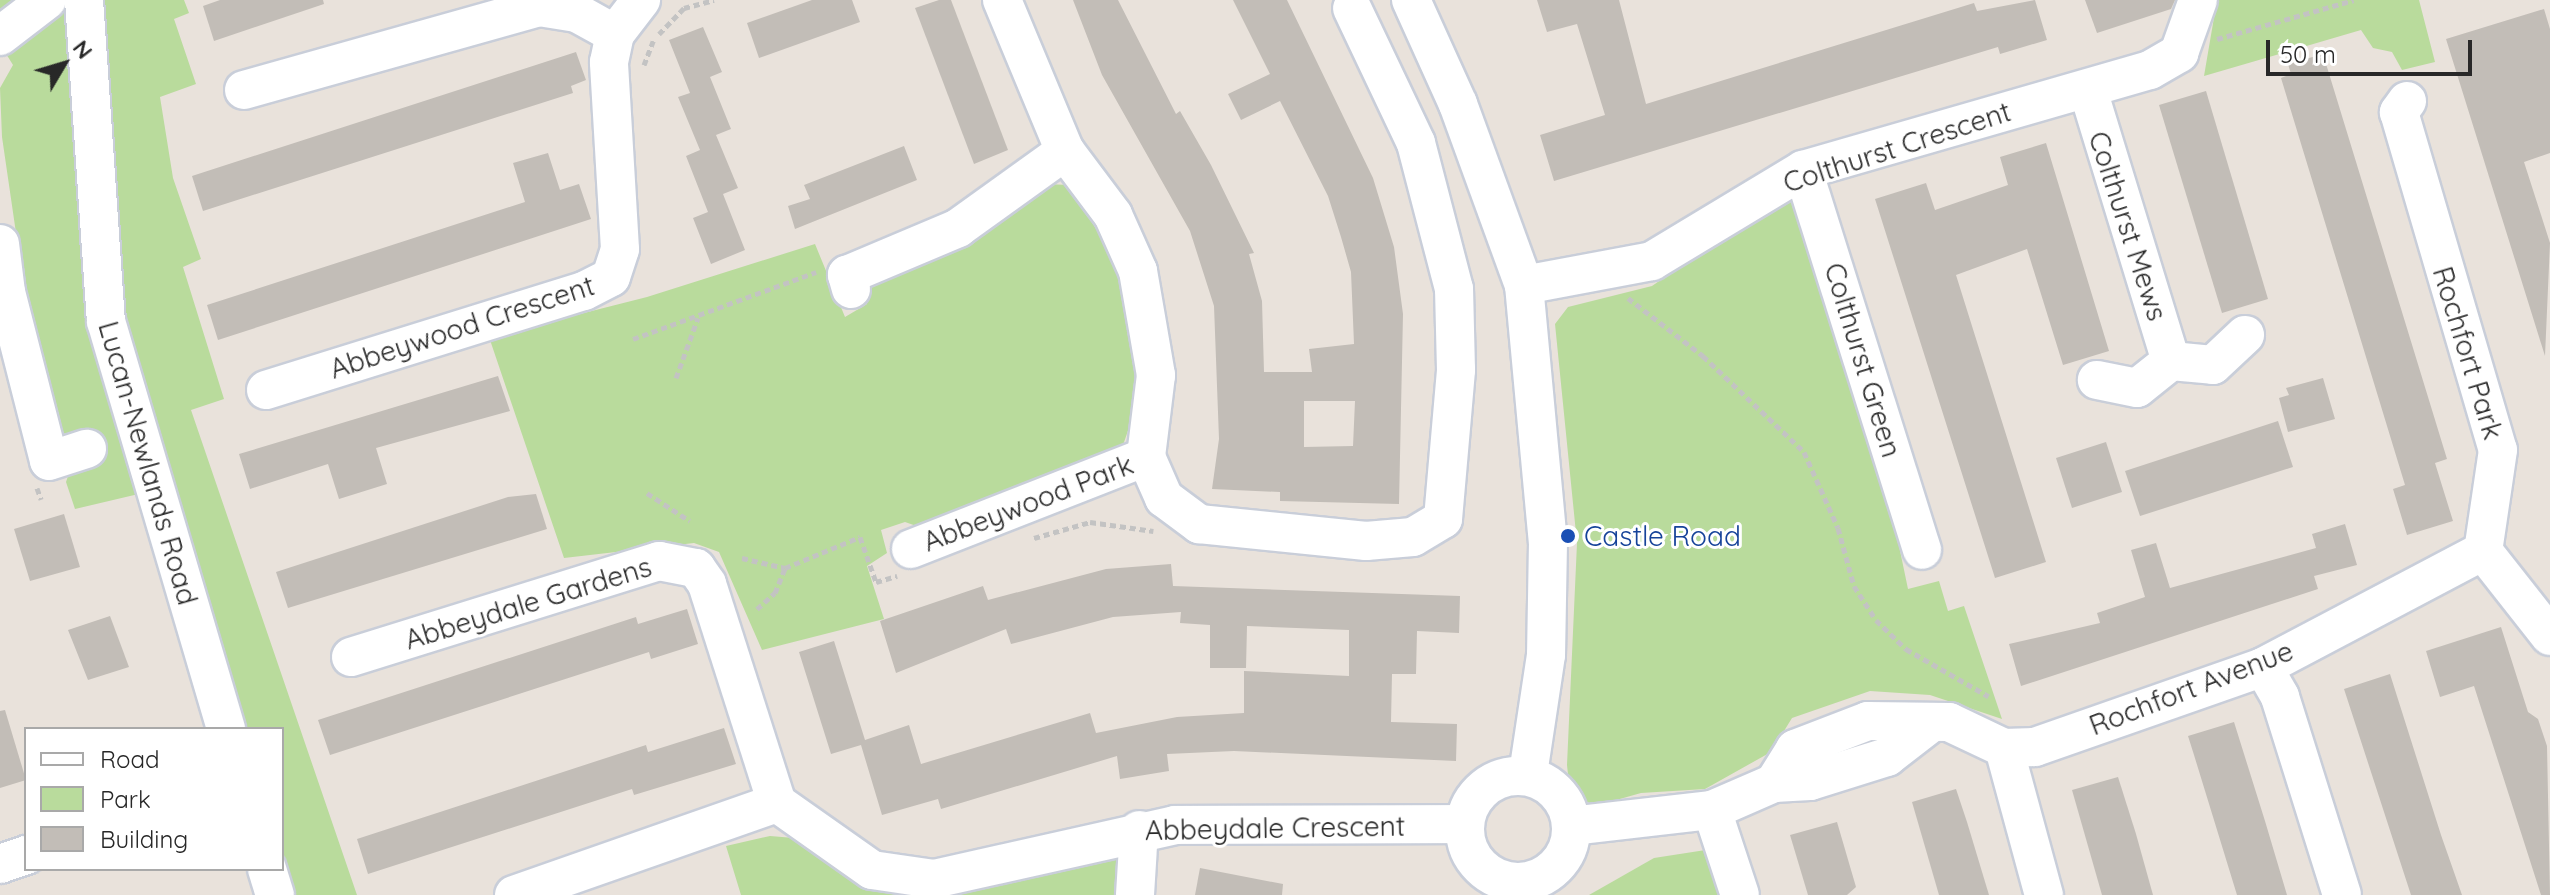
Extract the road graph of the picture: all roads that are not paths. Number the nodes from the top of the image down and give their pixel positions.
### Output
1 (47, 0) edge
2 (84, 0) edge
3 (641, 0) edge
4 (1002, 0) edge
5 (1411, 0) edge
6 (2198, 0) edge
7 (1352, 8) dead end
8 (615, 34) junction
9 (0, 36) edge
10 (244, 90) dead end
11 (2088, 90) junction
12 (2407, 101) dead end
13 (1065, 151) junction
14 (1803, 170) junction
15 (0, 244) edge
16 (835, 280) road end
17 (1524, 285) junction
18 (2245, 335) dead end
19 (2171, 361) junction
20 (2097, 380) dead end
21 (266, 390) dead end
22 (87, 449) dead end
23 (1146, 457) junction
24 (1922, 550) dead end
25 (2483, 551) junction
26 (908, 562) road end
27 (2550, 636) edge
28 (351, 657) dead end
29 (2263, 667) junction
30 (225, 727) edge
31 (2004, 748) junction
32 (1528, 774) junction
33 (777, 803) junction
34 (1712, 810) junction
35 (1465, 824) junction
36 (1571, 826) junction
37 (1139, 830) junction
38 (24, 856) edge
39 (0, 864) edge
40 (268, 871) edge
41 (1512, 888) edge
42 (275, 895) edge
43 (514, 895) edge
44 (1135, 895) edge
45 (1740, 895) edge
46 (2044, 895) edge
47 (2342, 895) edge

1 - 9 street
2 - 30 street, Lucan-Newlands Road
3 - 8 street, Abbeywood Crescent
4 - 13 street
5 - 17 street
6 - 11 street, Colthurst Crescent
7 - 23 street
8 - 10 street
8 - 21 street, Abbeywood Crescent
11 - 14 street, Colthurst Crescent
11 - 19 street, Colthurst Mews
12 - 25 street, Rochfort Park
13 - 16 street
13 - 23 street
14 - 17 street, Colthurst Crescent
14 - 24 street, Colthurst Green
15 - 22 street
17 - 32 street
18 - 19 street
19 - 20 street
23 - 26 street, Abbeywood Park
25 - 27 street
25 - 29 street, Rochfort Avenue
28 - 33 street, Abbeydale Gardens
29 - 31 street, Rochfort Avenue
29 - 47 street
31 - 34 street
31 - 46 street
32 - 35 street
32 - 36 street
33 - 37 street, Abbeydale Crescent
33 - 43 street
34 - 36 street
34 - 45 street
35 - 37 street, Abbeydale Crescent
35 - 41 street
36 - 41 street
37 - 44 street
38 - 39 street
40 - 42 street

